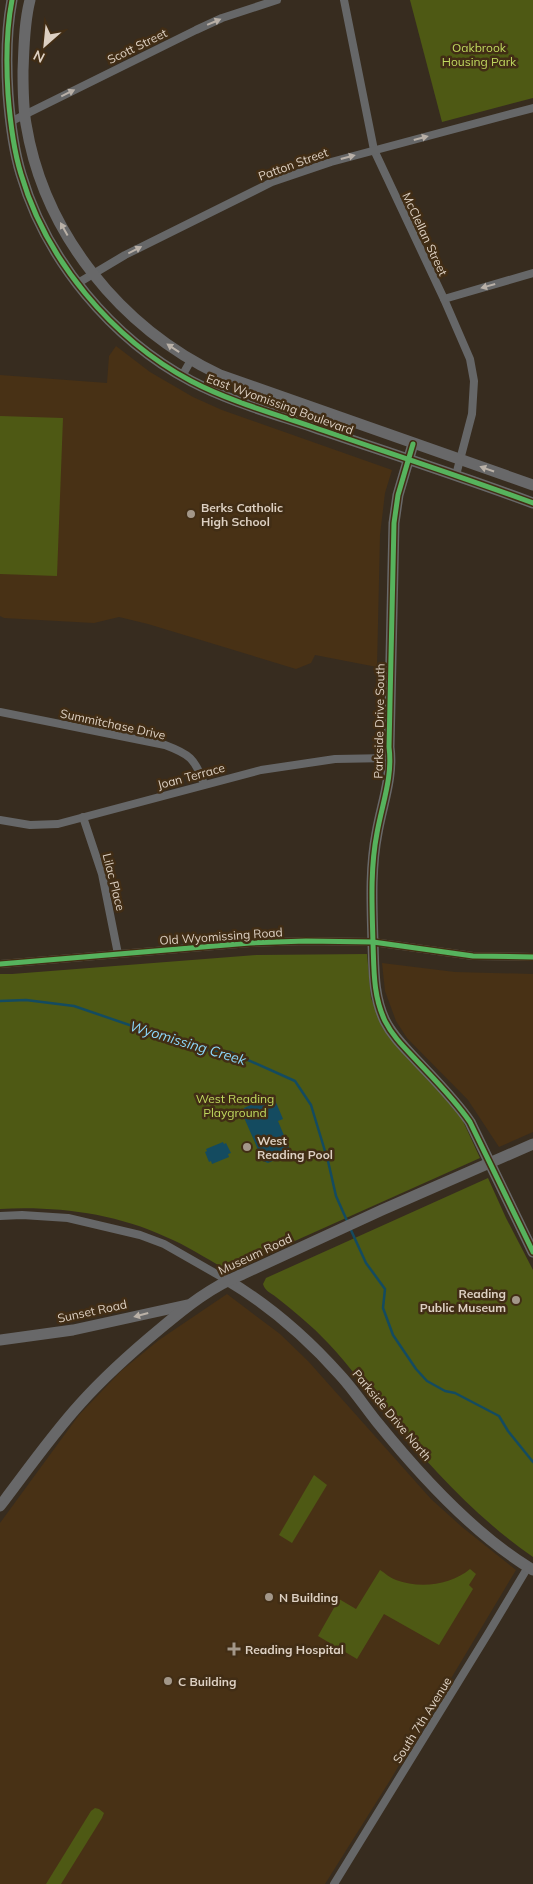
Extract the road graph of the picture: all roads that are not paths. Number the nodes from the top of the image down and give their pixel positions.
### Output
1 (12, 0) edge
2 (30, 0) edge
3 (277, 0) edge
4 (344, 0) edge
5 (533, 108) edge
6 (25, 116) junction
7 (10, 122) junction
8 (374, 150) junction
9 (533, 273) edge
10 (93, 274) junction
11 (78, 283) junction
12 (444, 299) junction
13 (191, 360) junction
14 (182, 376) junction
15 (413, 444) junction
16 (408, 459) junction
17 (461, 460) junction
18 (456, 475) junction
19 (533, 485) edge
20 (533, 503) edge
21 (0, 712) edge
22 (390, 758) junction
23 (204, 784) junction
24 (83, 817) junction
25 (0, 820) edge
26 (373, 942) junction
27 (118, 954) junction
28 (533, 957) edge
29 (0, 964) edge
30 (533, 1144) edge
31 (491, 1164) junction
32 (0, 1216) edge
33 (533, 1252) edge
34 (227, 1280) junction
35 (189, 1304) junction
36 (0, 1340) edge
37 (0, 1506) edge
38 (530, 1569) edge
39 (334, 1884) edge

1 - 7 street, East Wyomissing Boulevard
2 - 6 street, East Wyomissing Boulevard
6 -> 3 street, Scott Street
4 - 8 street, McClellan Street
8 -> 5 street, Patton Street
6 - 7 street, Scott Street
10 -> 6 street, East Wyomissing Boulevard
7 - 11 street, East Wyomissing Boulevard
10 -> 8 street, Patton Street
8 - 12 street, McClellan Street
9 -> 12 street
10 - 11 street, Patton Street
13 -> 10 street, East Wyomissing Boulevard
11 - 14 street, East Wyomissing Boulevard
12 - 17 street, McClellan Street
13 - 14 street
13 - 15 street, East Wyomissing Boulevard
14 - 16 street, East Wyomissing Boulevard
15 - 16 street, Parkside Drive South
15 - 17 street, East Wyomissing Boulevard
16 - 18 street, East Wyomissing Boulevard
16 - 22 street, Parkside Drive South
17 - 18 street, McClellan Street
19 -> 17 street, East Wyomissing Boulevard
18 - 20 street, East Wyomissing Boulevard
21 - 23 street, Summitchase Drive
22 - 23 street, Joan Terrace
22 - 26 street, Parkside Drive South
23 - 24 street, Joan Terrace
24 - 25 street, Joan Terrace
24 - 27 street, Lilac Place
26 - 27 street, Old Wyomissing Road
26 - 28 street, Old Wyomissing Road
26 - 31 street, Parkside Drive South
27 - 29 street, Old Wyomissing Road
30 - 31 street, Museum Road
31 - 33 street, Parkside Drive South
31 - 34 street, Museum Road
32 - 34 street
34 - 35 street, Museum Road
34 - 38 street, Parkside Drive North
35 -> 36 street, Sunset Road
35 - 37 street, Museum Road
38 - 39 street, South 7th Avenue

